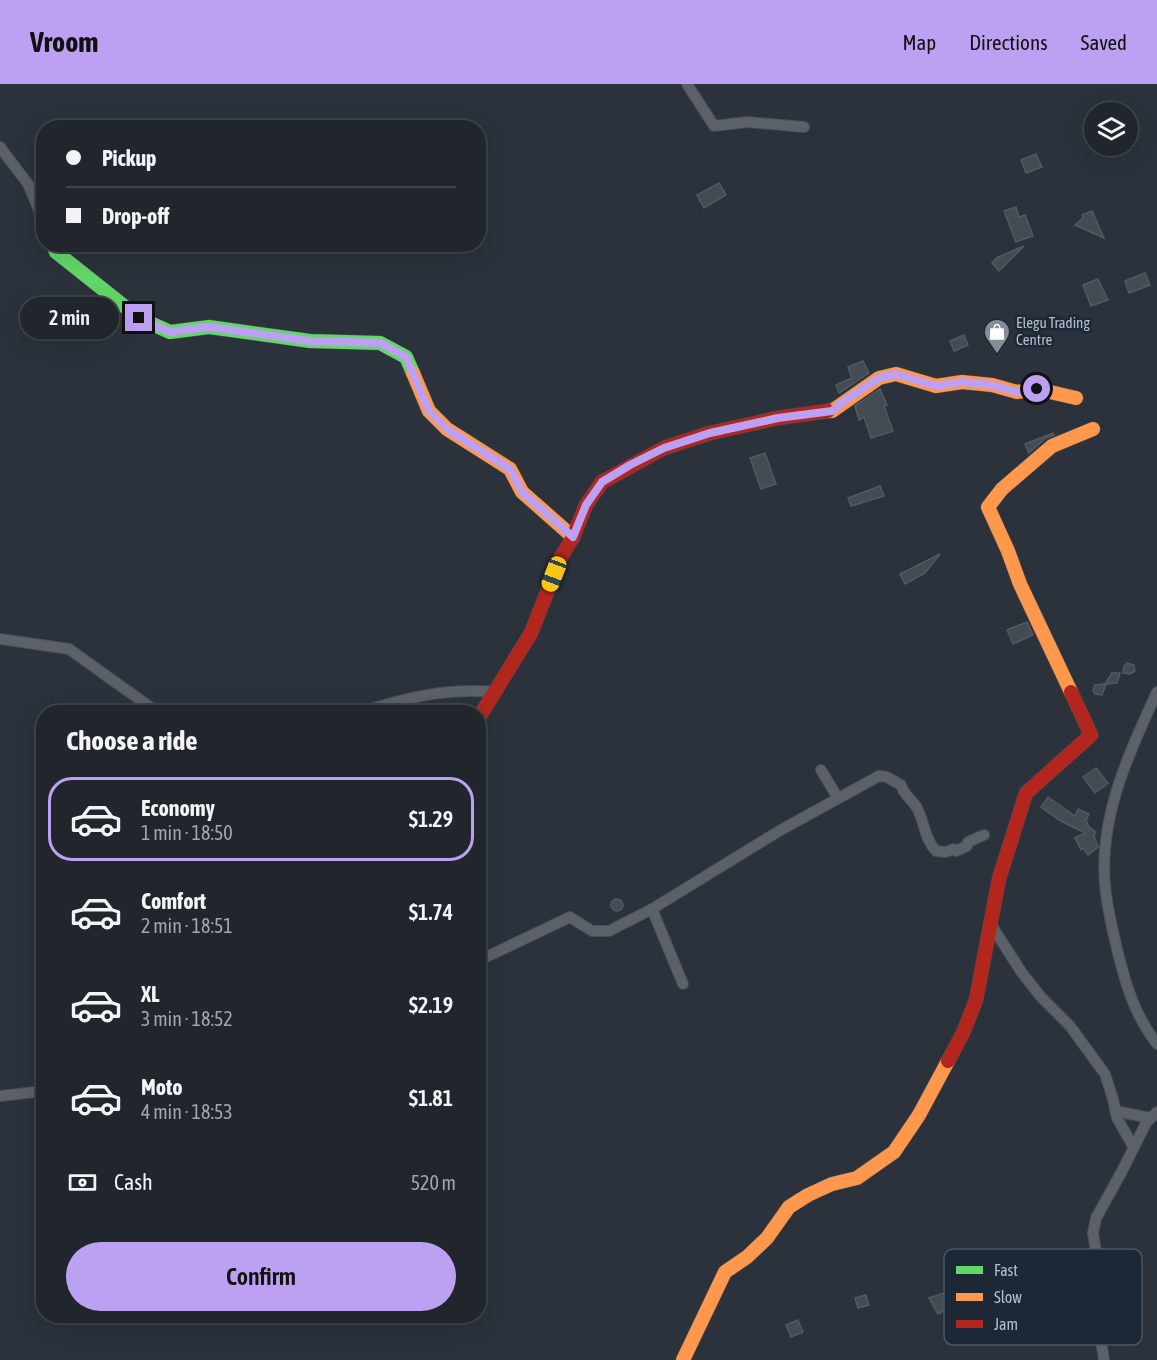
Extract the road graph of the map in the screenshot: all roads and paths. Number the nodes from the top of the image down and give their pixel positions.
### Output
1 (687, 84) edge
2 (804, 128) dead end
3 (0, 147) edge
4 (36, 203) edge
5 (56, 252) edge
6 (1076, 398) dead end
7 (1093, 429) dead end
8 (573, 537) junction
9 (0, 639) edge
10 (496, 692) junction
11 (1157, 692) edge
12 (147, 705) edge
13 (384, 705) edge
14 (486, 707) edge
15 (821, 770) dead end
16 (838, 798) junction
17 (984, 835) dead end
18 (652, 909) junction
19 (990, 923) junction
20 (486, 957) edge
21 (682, 984) dead end
22 (1157, 1044) edge
23 (36, 1092) edge
24 (0, 1096) edge
25 (1115, 1111) junction
26 (1154, 1115) edge
27 (1133, 1146) junction
28 (1096, 1249) edge
29 (1102, 1345) edge
30 (684, 1360) edge
31 (1104, 1360) edge

1 - 2 street
3 - 4 street
5 - 8 street
6 - 8 street
7 - 19 street
8 - 10 street
9 - 12 street
10 - 13 street
10 - 14 street
11 - 22 street
15 - 16 street
16 - 17 street
16 - 18 street
18 - 20 street
18 - 21 street
19 - 25 street
19 - 30 street
23 - 24 street
25 - 26 street
25 - 27 street
26 - 27 street
27 - 28 street
29 - 31 street

